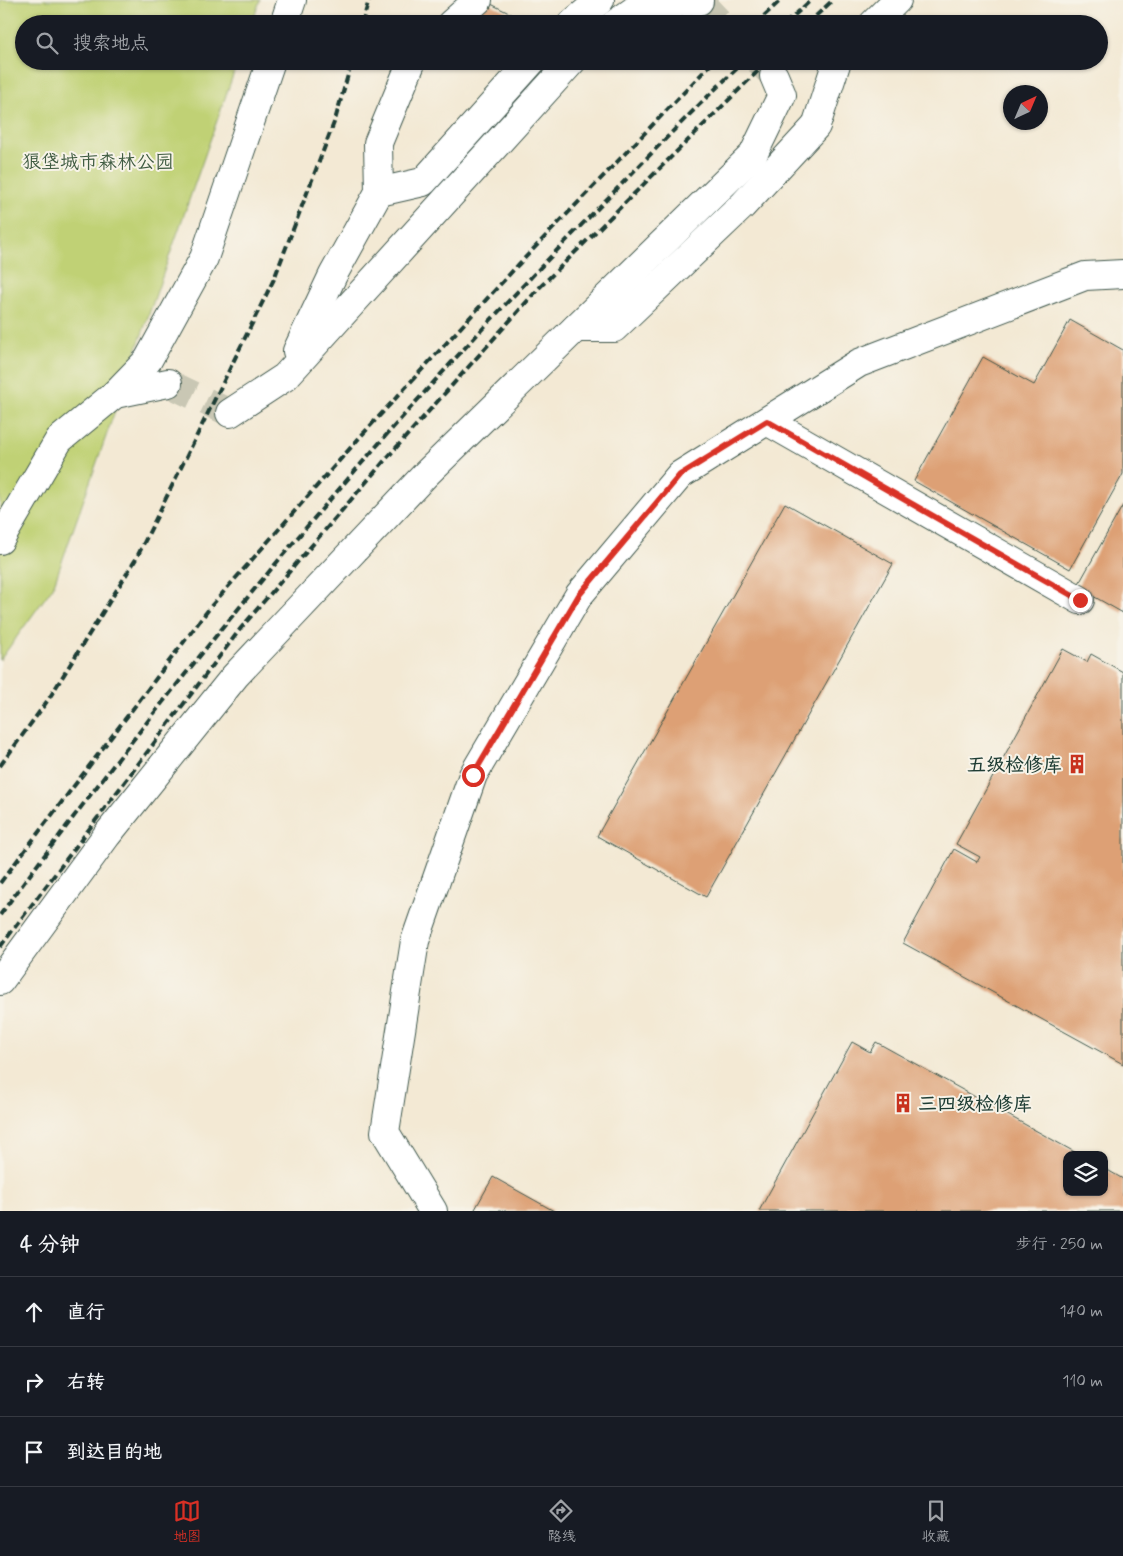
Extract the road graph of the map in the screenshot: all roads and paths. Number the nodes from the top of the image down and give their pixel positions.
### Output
1 (292, 0) edge
2 (478, 0) edge
3 (600, 0) edge
4 (897, 0) edge
5 (699, 2) dead end
6 (287, 15) edge
7 (461, 15) edge
8 (582, 15) edge
9 (627, 15) edge
10 (882, 15) edge
11 (268, 70) edge
12 (408, 70) edge
13 (524, 70) edge
14 (564, 70) edge
15 (834, 70) edge
16 (774, 76) tunnel mouth
17 (379, 192) junction
18 (1123, 274) edge
19 (576, 328) junction
20 (285, 377) junction
21 (168, 383) tunnel mouth
22 (115, 394) junction
23 (230, 413) dead end
24 (767, 421) junction
25 (0, 540) edge
26 (1080, 600) dead end
27 (0, 981) edge
28 (433, 1211) edge

1 - 6 street
2 - 7 street
3 - 8 street
4 - 10 street
5 - 9 street
11 - 22 street
12 - 17 street
13 - 17 street
14 - 20 street
15 - 19 street
16 - 19 street
17 - 20 street
18 - 24 street
19 - 27 street
20 - 23 street
21 - 22 street
22 - 25 street
24 - 26 street
24 - 28 street

